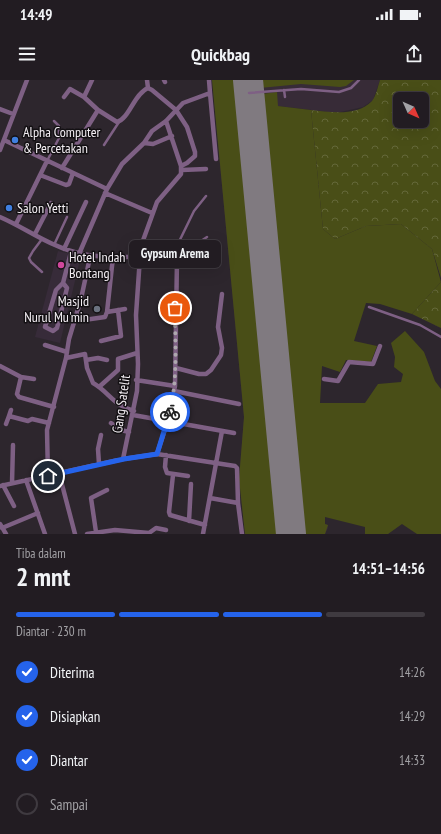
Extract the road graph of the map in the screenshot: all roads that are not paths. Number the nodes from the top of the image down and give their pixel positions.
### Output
1 (27, 80) edge
2 (92, 80) edge
3 (147, 80) edge
4 (209, 80) edge
5 (359, 80) edge
6 (148, 88) junction
7 (284, 90) junction
8 (210, 93) junction
9 (249, 93) dead end
10 (64, 97) dead end
11 (84, 97) junction
12 (285, 97) dead end
13 (0, 109) edge
14 (98, 110) junction
15 (176, 110) junction
16 (13, 114) junction
17 (54, 121) dead end
18 (166, 121) junction
19 (119, 122) junction
20 (172, 136) junction
21 (4, 140) junction
22 (144, 143) junction
23 (104, 145) dead end
24 (0, 150) edge
25 (216, 159) dead end
26 (47, 161) junction
27 (62, 168) junction
28 (182, 168) junction
29 (206, 169) dead end
30 (73, 173) junction
31 (40, 175) junction
32 (106, 191) junction
33 (206, 196) dead end
34 (86, 202) dead end
35 (51, 203) dead end
36 (152, 213) junction
37 (0, 217) edge
38 (67, 218) dead end
39 (16, 224) junction
40 (35, 234) junction
41 (207, 237) dead end
42 (43, 239) junction
43 (53, 245) junction
44 (64, 249) junction
45 (175, 250) junction
46 (186, 251) junction
47 (71, 252) junction
48 (79, 254) junction
49 (172, 256) junction
50 (90, 257) junction
51 (113, 257) junction
52 (139, 257) junction
53 (205, 266) dead end
54 (42, 272) dead end
55 (63, 283) junction
56 (222, 294) dead end
57 (369, 307) dead end
58 (125, 309) dead end
59 (118, 310) junction
60 (107, 312) junction
61 (76, 317) junction
62 (441, 337) edge
63 (101, 340) dead end
64 (45, 345) dead end
65 (380, 346) dead end
66 (137, 353) junction
67 (67, 355) junction
68 (86, 360) junction
69 (107, 360) dead end
70 (1, 366) edge
71 (176, 368) junction
72 (0, 372) edge
73 (21, 377) junction
74 (34, 379) dead end
75 (324, 379) dead end
76 (136, 380) junction
77 (99, 387) junction
78 (175, 388) junction
79 (239, 404) dead end
80 (54, 407) junction
81 (11, 410) dead end
82 (134, 413) junction
83 (9, 416) junction
84 (168, 420) junction
85 (111, 423) dead end
86 (6, 424) dead end
87 (49, 424) junction
88 (222, 431) junction
89 (129, 432) junction
90 (234, 433) dead end
91 (101, 435) dead end
92 (13, 445) dead end
93 (157, 454) junction
94 (166, 455) junction
95 (124, 459) junction
96 (99, 464) junction
97 (216, 464) junction
98 (59, 473) junction
99 (173, 475) junction
100 (48, 476) junction
101 (188, 476) dead end
102 (26, 480) junction
103 (12, 483) junction
104 (191, 484) dead end
105 (1, 485) edge
106 (107, 490) dead end
107 (210, 498) junction
108 (238, 503) junction
109 (14, 506) dead end
110 (38, 513) junction
111 (189, 521) junction
112 (205, 525) junction
113 (1, 526) edge
114 (166, 530) dead end
115 (98, 532) edge
116 (132, 533) edge
117 (6, 534) edge
118 (45, 534) edge
119 (75, 534) edge
120 (87, 534) edge
121 (203, 534) edge
122 (242, 534) edge

1 - 16 street
2 - 11 street
3 - 6 street
4 - 8 street
5 - 7 lane
6 - 15 street
6 - 19 street
7 - 9 lane
7 - 12 lane
8 - 15 street
8 - 25 street
10 - 11 street
11 - 14 street
13 - 16 street
14 - 19 street
14 - 27 street
15 - 18 street
15 - 28 street, Gang Satelit
16 - 21 street
17 - 26 lane
18 - 20 street
18 - 22 street
19 - 23 lane
20 - 22 street
20 - 28 street
21 - 24 street
21 - 26 street
22 - 32 street
26 - 27 street
26 - 31 street
27 - 30 street
28 - 29 street
28 - 36 street, Gang Satelit
30 - 31 street
30 - 32 street
31 - 39 street
32 - 36 street
32 - 48 street
33 - 45 lane
34 - 44 street
35 - 40 street
36 - 52 street, Gang Satelit
37 - 39 street
38 - 43 lane
39 - 40 street
40 - 42 street
41 - 46 lane
42 - 43 street
42 - 54 lane
43 - 44 street
44 - 47 street
45 - 46 lane
45 - 49 lane
46 - 53 lane
47 - 48 street
47 - 55 street
48 - 50 street
49 - 52 street
49 - 71 street
50 - 51 street
50 - 61 street
51 - 52 street
51 - 60 street
52 - 66 street, Gang Satelit
55 - 55 street
56 - 71 street
57 - 62 lane
58 - 59 street
59 - 60 street
59 - 63 street
60 - 61 street
61 - 67 street
64 - 67 street
65 - 75 street
66 - 76 street, Gang Satelit
66 - 77 street
67 - 68 street
67 - 80 street
68 - 69 street
68 - 77 street
70 - 72 street
70 - 73 street
71 - 78 street
73 - 74 street
73 - 80 street
76 - 78 street
76 - 82 street, Gang Satelit
77 - 82 street
78 - 79 street
78 - 84 street
80 - 87 street
81 - 83 street
82 - 84 street
82 - 89 street, Gang Satelit
83 - 86 street
83 - 87 street
84 - 88 street
84 - 93 street
85 - 89 street
87 - 100 street
88 - 90 street
88 - 97 street
89 - 95 street, Gang Satelit
91 - 96 street
92 - 103 street
93 - 94 street
93 - 95 street
94 - 97 street
94 - 99 street
95 - 96 street
96 - 98 street
97 - 107 street
97 - 108 street
98 - 100 street
98 - 119 street
99 - 101 street
99 - 111 street
100 - 102 street
102 - 103 street
102 - 110 street
103 - 105 street
104 - 111 street
105 - 109 street
106 - 115 street
107 - 108 street
107 - 112 street
108 - 122 street
110 - 113 street
110 - 118 street
111 - 112 street
112 - 121 street
113 - 117 street
114 - 116 street
115 - 116 street
115 - 120 street

